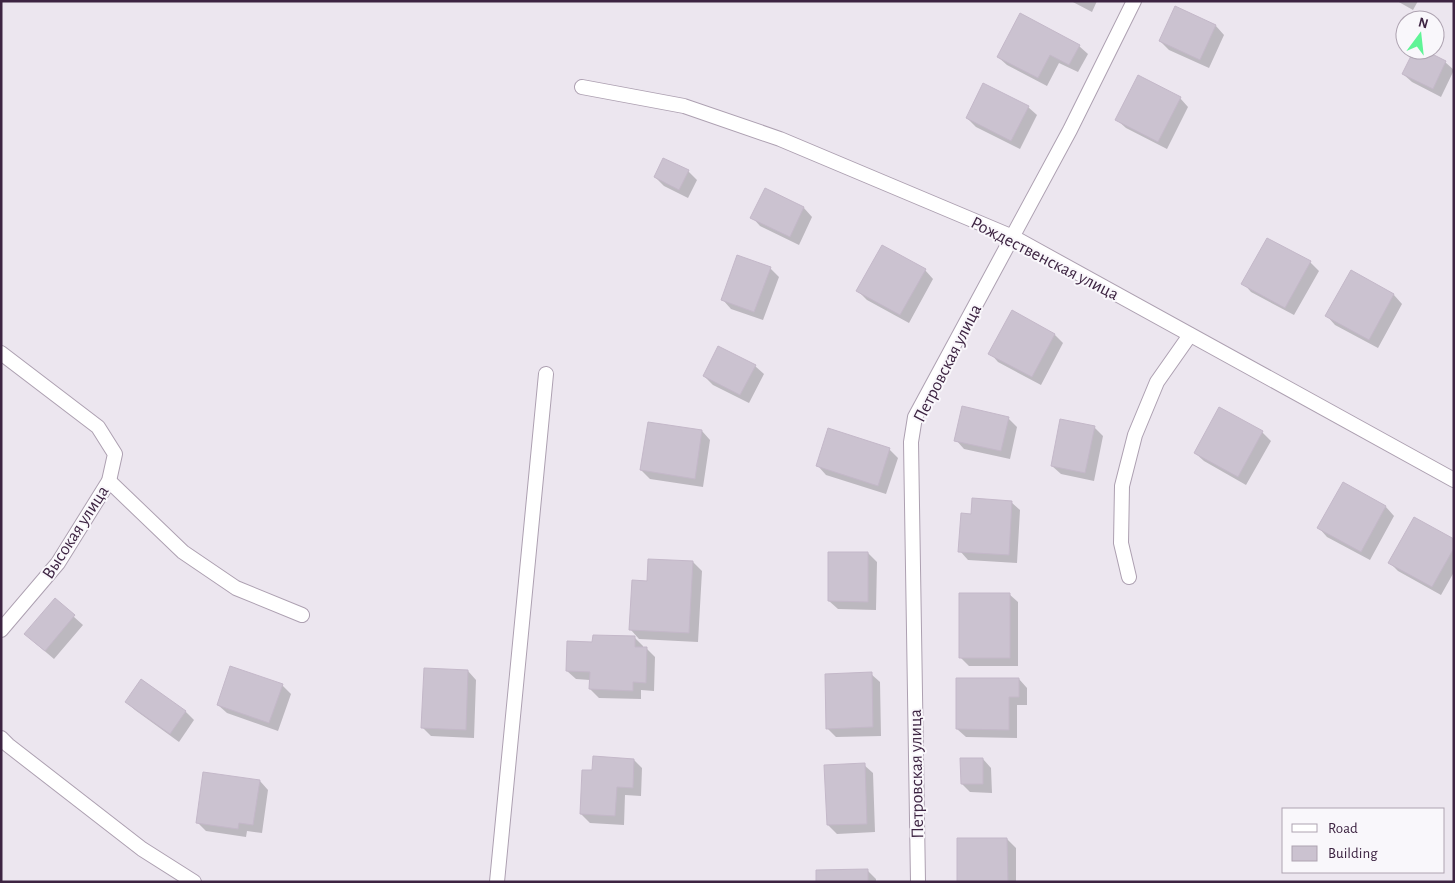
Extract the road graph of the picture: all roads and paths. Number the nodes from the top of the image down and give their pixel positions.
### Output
1 (1134, 1) edge
2 (582, 87) dead end
3 (1013, 237) junction
4 (1190, 335) junction
5 (1, 353) edge
6 (546, 374) dead end
7 (1454, 480) edge
8 (109, 481) junction
9 (1129, 577) dead end
10 (302, 615) dead end
11 (1, 630) edge
12 (1, 738) edge
13 (194, 882) edge
14 (497, 882) edge
15 (918, 882) edge

1 - 3 street, Петровская улица
2 - 3 street, Рождественская улица
3 - 4 street, Рождественская улица
3 - 15 street, Петровская улица
4 - 7 street, Рождественская улица
4 - 9 street
5 - 8 street, Высокая улица
6 - 14 street
8 - 10 street
8 - 11 street, Высокая улица
12 - 13 street

